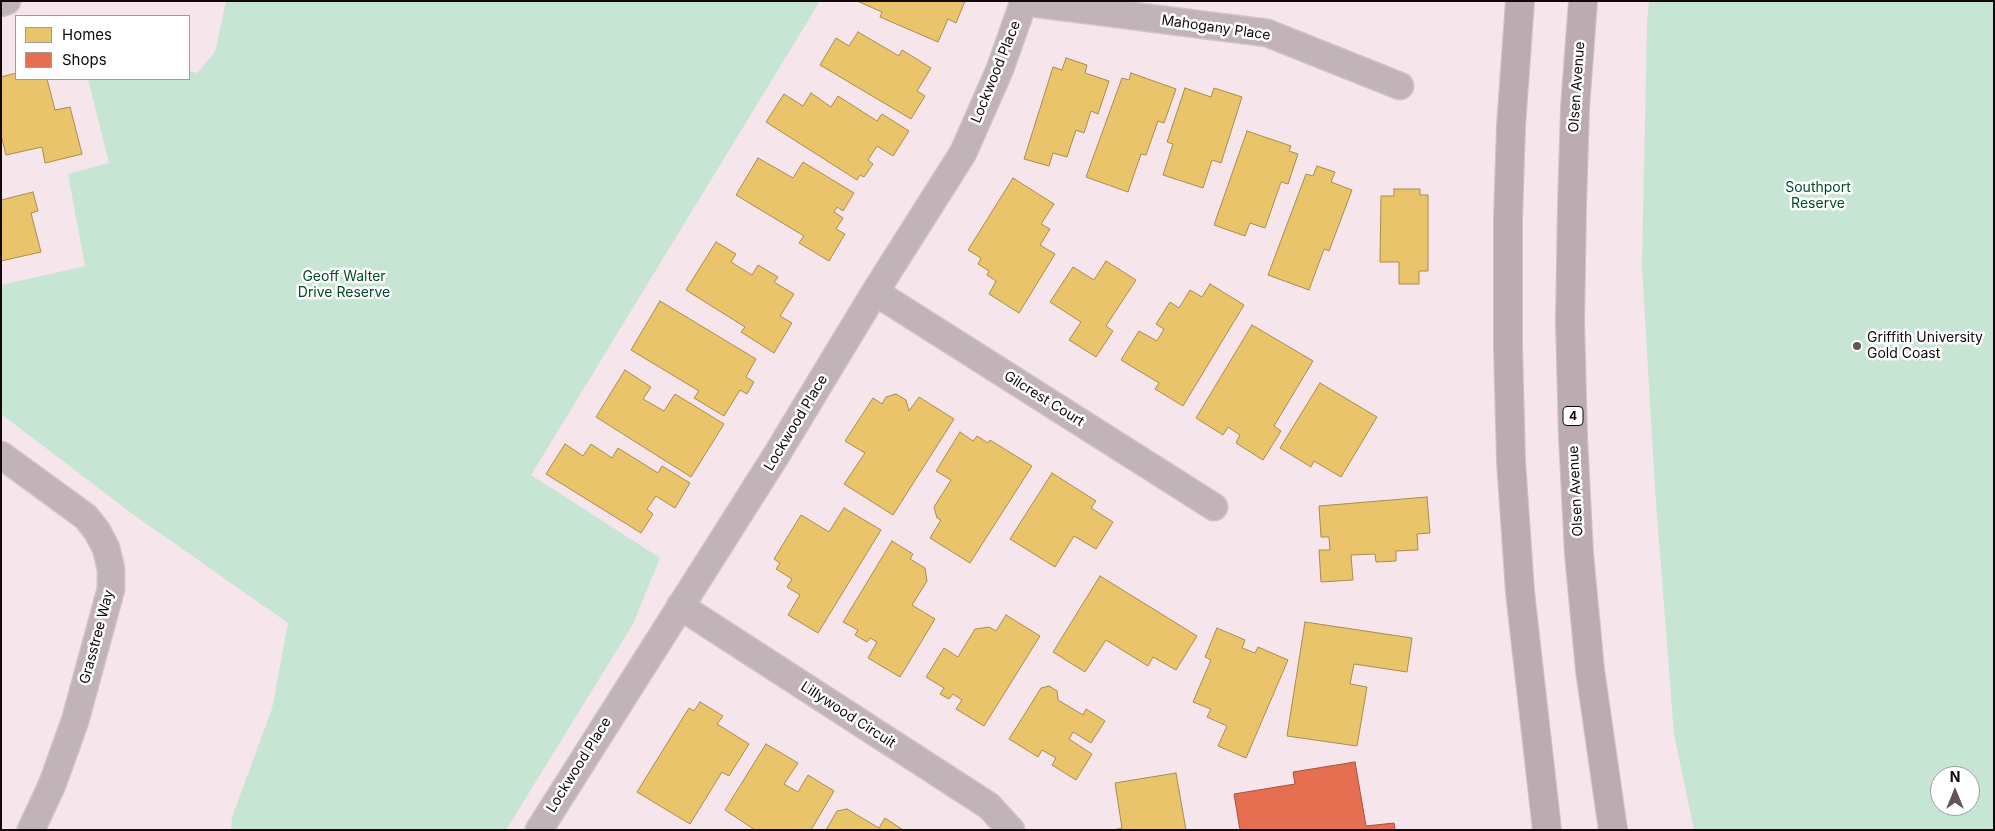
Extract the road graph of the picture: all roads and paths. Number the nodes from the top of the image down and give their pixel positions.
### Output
1 (7, 1) edge
2 (1520, 1) edge
3 (1583, 1) edge
4 (1024, 2) edge
5 (1, 3) edge
6 (1400, 86) dead end
7 (875, 292) junction
8 (1, 455) edge
9 (1214, 507) dead end
10 (680, 606) junction
11 (31, 830) edge
12 (539, 830) edge
13 (1011, 830) edge
14 (1547, 830) edge
15 (1613, 830) edge

1 - 5 street
2 - 14 main road
3 - 15 main road, Olsen Avenue / 4
4 - 6 street, Mahogany Place
4 - 7 street, Lockwood Place
7 - 9 street, Gilcrest Court
7 - 10 street, Lockwood Place
8 - 11 street, Grasstree Way
10 - 12 street, Lockwood Place
10 - 13 street, Lillywood Circuit

